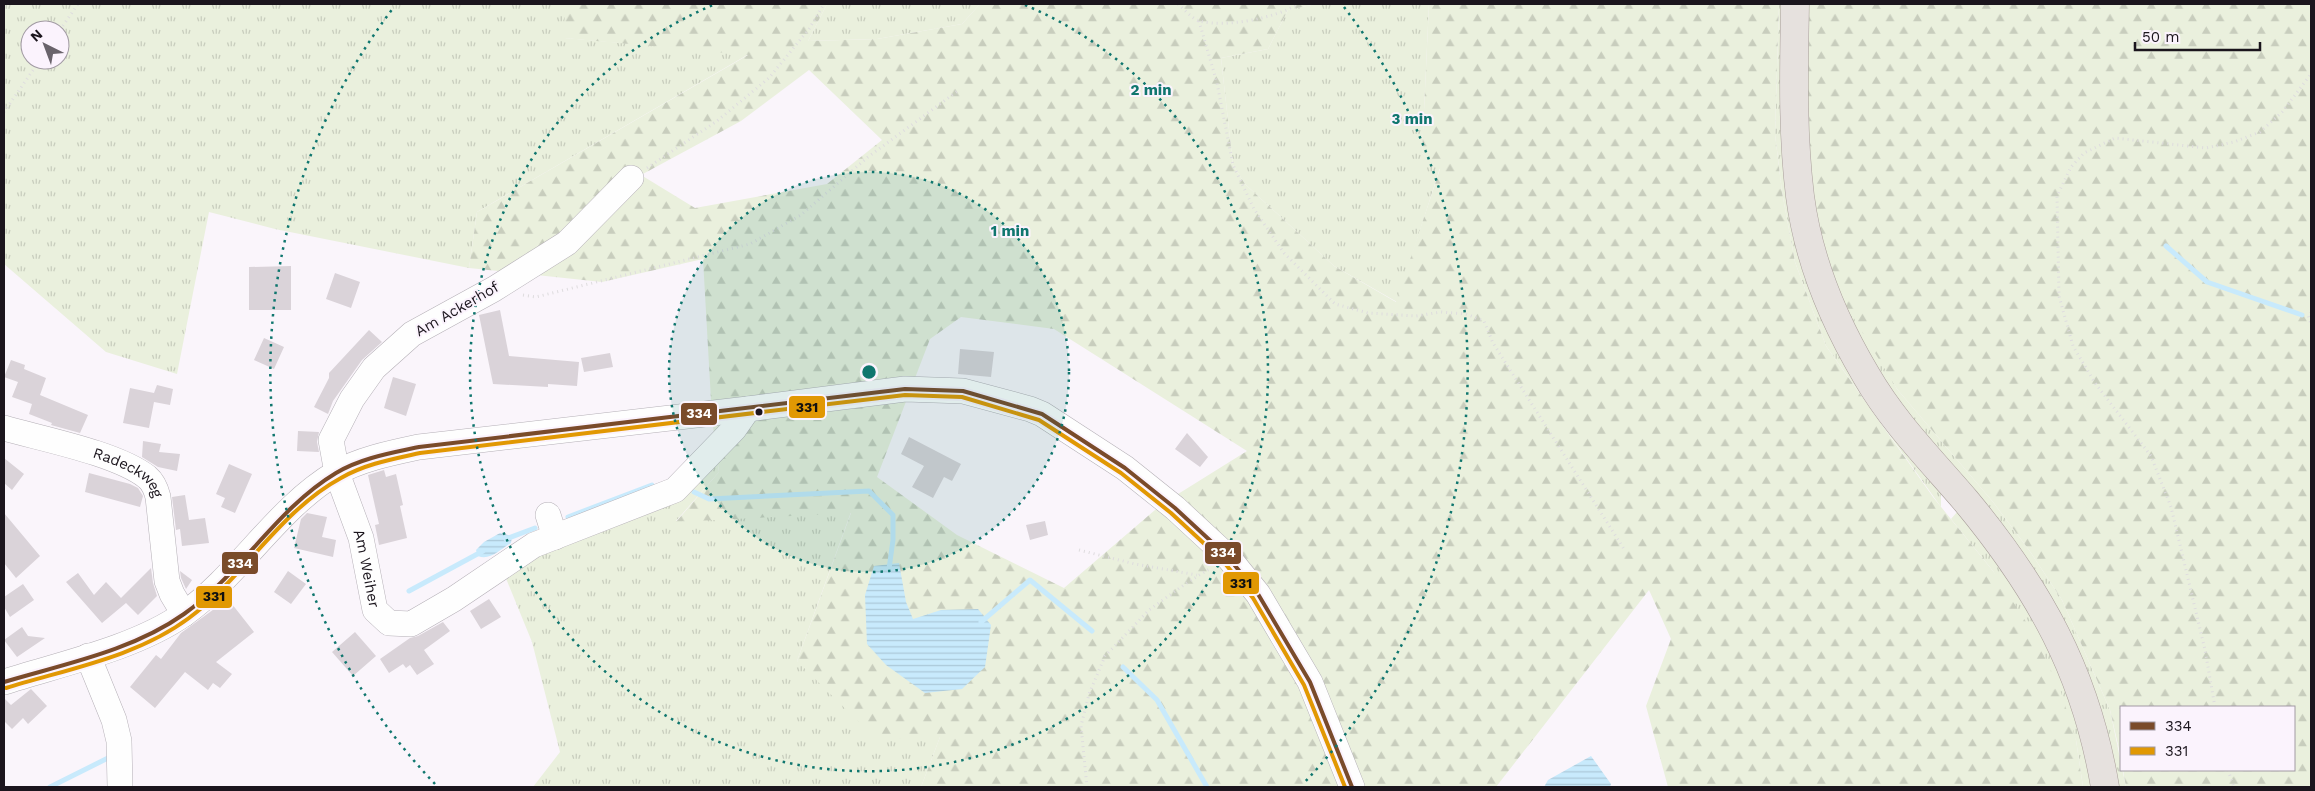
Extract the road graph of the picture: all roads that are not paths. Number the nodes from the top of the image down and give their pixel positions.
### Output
1 (1795, 4) edge
2 (631, 178) road end
3 (748, 409) junction
4 (4, 428) edge
5 (337, 473) junction
6 (184, 614) junction
7 (88, 656) junction
8 (4, 682) edge
9 (120, 787) edge
10 (1352, 787) edge
11 (2105, 787) edge

1 - 11 main road
2 - 5 street, Am Ackerhof
3 - 5 street
3 - 5 street, Am Weiher
3 - 10 street
4 - 6 street, Radeckweg
5 - 6 street
6 - 7 street
7 - 8 street
7 - 9 street

